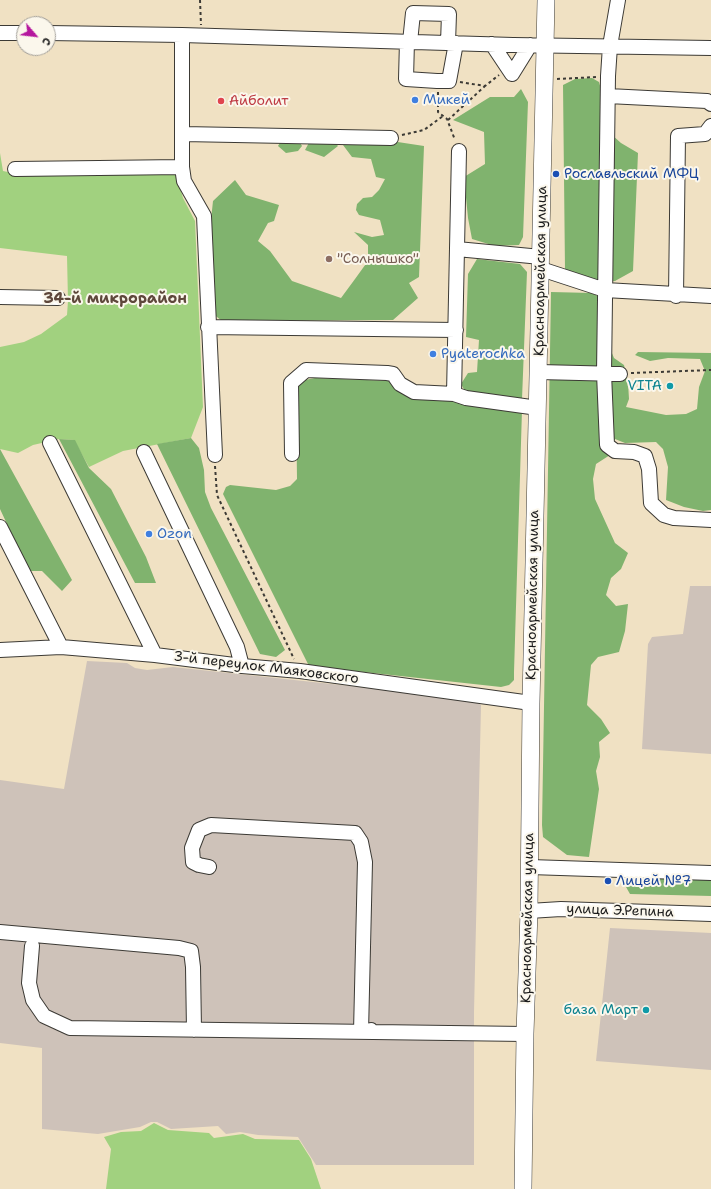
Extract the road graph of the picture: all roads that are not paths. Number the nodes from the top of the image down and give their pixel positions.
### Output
1 (546, 0) edge
2 (618, 4) edge
3 (0, 33) edge
4 (16, 33) edge
5 (56, 33) edge
6 (182, 35) junction
7 (409, 41) junction
8 (452, 43) junction
9 (492, 44) junction
10 (537, 45) junction
11 (610, 46) junction
12 (711, 48) edge
13 (608, 96) junction
14 (711, 104) edge
15 (711, 126) edge
16 (183, 134) junction
17 (392, 138) road end
18 (459, 151) road end
19 (182, 167) junction
20 (15, 169) dead end
21 (457, 248) junction
22 (541, 263) junction
23 (605, 290) junction
24 (676, 296) junction
25 (711, 296) edge
26 (0, 297) edge
27 (58, 298) dead end
28 (208, 327) junction
29 (456, 330) junction
30 (539, 372) junction
31 (604, 373) junction
32 (620, 374) road end
33 (454, 394) junction
34 (538, 408) junction
35 (50, 443) dead end
36 (144, 452) dead end
37 (292, 454) dead end
38 (215, 455) road end
39 (711, 520) edge
40 (0, 527) edge
41 (61, 647) junction
42 (0, 650) edge
43 (155, 655) junction
44 (242, 666) junction
45 (531, 703) junction
46 (209, 867) dead end
47 (530, 867) junction
48 (711, 873) edge
49 (530, 910) junction
50 (711, 914) edge
51 (0, 932) edge
52 (32, 946) dead end
53 (380, 1028) dead end
54 (194, 1030) junction
55 (362, 1032) junction
56 (525, 1034) junction
57 (523, 1189) edge

1 - 10 main road, Красноармейская улица
2 - 11 street
3 - 4 street
5 - 6 street
6 - 7 street
6 - 16 street
7 - 8 street
7 - 8 street
7 - 8 street
8 - 9 street
9 - 10 street
9 - 10 street
10 - 11 street
10 - 22 main road, Красноармейская улица
11 - 12 street
11 - 13 street
13 - 14 street
13 - 23 street
15 - 24 street
16 - 17 street
16 - 19 street
18 - 21 street
19 - 20 street
19 - 28 street
21 - 22 street
21 - 29 street
22 - 23 street
22 - 30 main road, Красноармейская улица
23 - 24 street
23 - 31 street
24 - 25 street
26 - 27 street
28 - 29 street
28 - 38 street
29 - 33 street
30 - 31 street
30 - 34 main road, Красноармейская улица
31 - 32 street
31 - 39 street
33 - 34 street
33 - 37 street
34 - 45 main road, Красноармейская улица
35 - 43 street
36 - 44 street
40 - 41 street
41 - 42 street, 3-й переулок Маяковского
41 - 43 street, 3-й переулок Маяковского
43 - 44 street, 3-й переулок Маяковского
44 - 45 street, 3-й переулок Маяковского
45 - 47 main road, Красноармейская улица
46 - 55 street
47 - 48 street
47 - 49 main road, Красноармейская улица
49 - 50 street, улица Э.Репина
49 - 56 main road, Красноармейская улица
51 - 54 street
52 - 54 street
53 - 55 street
54 - 55 street
55 - 56 street
56 - 57 main road, Красноармейская улица

